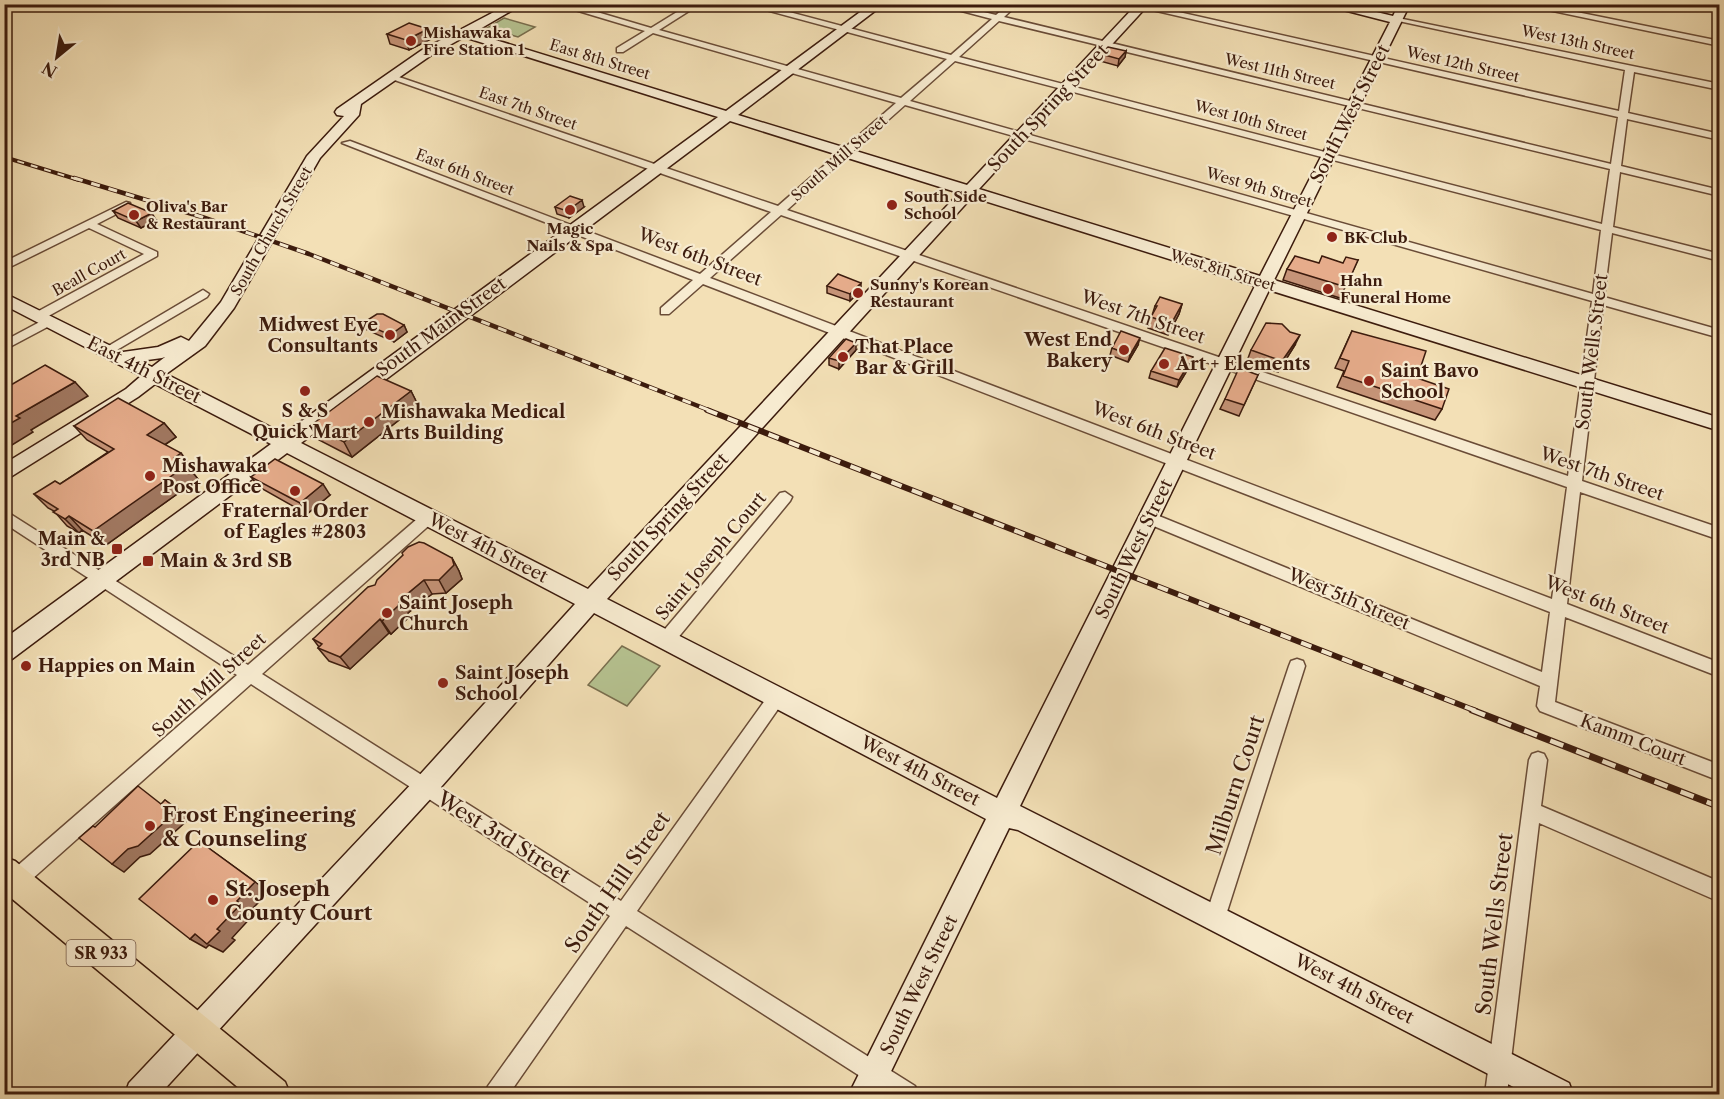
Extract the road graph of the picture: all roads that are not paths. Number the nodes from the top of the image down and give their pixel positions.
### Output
1 (518, 4) edge
2 (559, 4) edge
3 (696, 4) edge
4 (748, 4) edge
5 (879, 4) edge
6 (939, 4) edge
7 (1014, 4) edge
8 (1325, 4) edge
9 (1406, 4) edge
10 (1523, 4) edge
11 (1139, 5) edge
12 (998, 18) junction
13 (1398, 20) junction
14 (845, 30) junction
15 (652, 31) junction
16 (462, 33) junction
17 (1719, 44) edge
18 (1107, 45) junction
19 (620, 50) dead end
20 (953, 58) junction
21 (1378, 60) junction
22 (1630, 68) junction
23 (790, 70) junction
24 (390, 77) junction
25 (1066, 87) junction
26 (1719, 87) edge
27 (903, 102) junction
28 (355, 104) junction
29 (1355, 104) junction
30 (1623, 115) junction
31 (727, 116) junction
32 (1021, 135) junction
33 (1719, 137) edge
34 (347, 143) dead end
35 (844, 152) junction
36 (1328, 156) junction
37 (657, 168) junction
38 (1616, 168) junction
39 (970, 191) junction
40 (1719, 193) edge
41 (126, 205) edge
42 (780, 210) junction
43 (1299, 214) junction
44 (88, 225) junction
45 (1607, 228) junction
46 (573, 229) junction
47 (910, 255) junction
48 (1719, 258) edge
49 (4, 267) edge
50 (702, 279) junction
51 (1264, 283) junction
52 (203, 294) dead end
53 (4, 298) edge
54 (1598, 300) junction
55 (665, 311) dead end
56 (44, 318) junction
57 (840, 330) junction
58 (194, 333) junction
59 (1719, 334) edge
60 (4, 346) edge
61 (181, 353) junction
62 (113, 354) junction
63 (1225, 364) junction
64 (155, 375) junction
65 (1589, 384) junction
66 (1719, 425) edge
67 (284, 443) junction
68 (1177, 461) junction
69 (4, 474) edge
70 (1575, 484) junction
71 (785, 497) dead end
72 (4, 514) edge
73 (429, 518) junction
74 (1149, 518) junction
75 (1719, 534) edge
76 (102, 579) junction
77 (591, 601) junction
78 (1559, 607) junction
79 (666, 640) junction
80 (4, 652) edge
81 (1297, 666) dead end
82 (1719, 670) edge
83 (249, 675) junction
84 (1549, 682) junction
85 (777, 697) junction
86 (1546, 706) joint
87 (1539, 760) dead end
88 (1719, 773) edge
89 (424, 787) junction
90 (1532, 811) junction
91 (1003, 814) junction
92 (10, 877) edge
93 (1719, 892) edge
94 (624, 913) junction
95 (1215, 918) junction
96 (197, 1033) junction
97 (1500, 1064) junction
98 (869, 1084) edge
99 (140, 1095) edge
100 (273, 1095) edge
101 (496, 1095) edge
102 (907, 1095) edge
103 (1496, 1095) edge
104 (1558, 1095) edge

1 - 16 street, South Church Street
2 - 15 street, West 9th Street
3 - 15 street
4 - 14 street, West 10th Street
5 - 14 street, South Main Street
6 - 12 street, West 11th Street
7 - 12 street, South Mill Street
8 - 13 street, West 13th Street
9 - 13 street, South West Street
10 - 17 street
11 - 18 street, South Spring Street
11 - 21 street, West 12th Street
12 - 18 street, West 11th Street
12 - 20 street, South Mill Street
13 - 21 street, South West Street
13 - 22 street, West 13th Street
14 - 20 street, West 10th Street
14 - 23 street, South Main Street
15 - 19 street
15 - 23 street, West 9th Street
16 - 24 street, South Church Street
16 - 31 street, East 8th Street
18 - 25 street, South Spring Street
18 - 29 street, West 11th Street
20 - 25 street, West 10th Street
20 - 27 street, South Mill Street
21 - 29 street, South West Street
21 - 30 street, West 12th Street
22 - 26 street, West 13th Street
22 - 30 street, South Wells Street
23 - 27 street, West 9th Street
23 - 31 street, South Main Street
24 - 28 street, South Church Street
24 - 37 street, East 7th Street
25 - 32 street, South Spring Street
25 - 36 street, West 10th Street
27 - 32 street, West 9th Street
27 - 35 street, South Mill Street
28 - 58 street, South Church Street
28 - 61 street, South Church Street
29 - 36 street, South West Street
29 - 38 street, West 11th Street
30 - 33 street, West 12th Street
30 - 38 street, South Wells Street
31 - 35 street, West 8th Street
31 - 37 street, South Main Street
32 - 39 street, South Spring Street
32 - 43 street, West 9th Street
34 - 46 street, East 6th Street
35 - 39 street, West 8th Street
35 - 42 street, South Mill Street
36 - 43 street, South West Street
36 - 45 street, West 10th Street
37 - 42 street, West 7th Street
37 - 46 street, South Main Street
38 - 40 street, West 11th Street
38 - 45 street, South Wells Street
39 - 47 street, South Spring Street
39 - 51 street, West 8th Street
41 - 44 street
42 - 47 street, West 7th Street
42 - 50 street, South Mill Street
43 - 51 street, South West Street
43 - 54 street, West 9th Street
44 - 49 street
44 - 56 street, Beall Court
45 - 48 street, West 10th Street
45 - 54 street, South Wells Street
46 - 50 street, West 6th Street
46 - 67 street, South Main Street
47 - 57 street, South Spring Street
47 - 63 street, West 7th Street
50 - 55 street, South Mill Street
50 - 57 street, West 6th Street
51 - 63 street, South West Street
51 - 65 street, West 8th Street
52 - 62 street
53 - 56 street, East 4th Street
54 - 59 street, West 9th Street
54 - 65 street, South Wells Street
56 - 60 street, Beall Court
56 - 62 street, East 4th Street
57 - 68 street, West 6th Street
57 - 77 street, South Spring Street
58 - 61 street, South Church Street
58 - 62 street
61 - 64 street, South Church Street
62 - 64 street, East 4th Street
63 - 68 street, South West Street
63 - 70 street, West 7th Street
64 - 67 street, East 4th Street
64 - 69 street, South Church Street
65 - 66 street, West 8th Street
65 - 70 street, South Wells Street
67 - 73 street, West 4th Street
67 - 76 street, South Main Street
68 - 74 street, South West Street
68 - 78 street, West 6th Street
70 - 75 street, West 7th Street
70 - 78 street, South Wells Street
71 - 79 street, Saint Joseph Court
72 - 76 street, West 3rd Street
73 - 77 street, West 4th Street
73 - 83 street, South Mill Street
74 - 84 street, West 5th Street
74 - 91 street, South West Street
76 - 80 street, South Main Street
76 - 83 street, West 3rd Street
77 - 79 street, West 4th Street
77 - 89 street, South Spring Street
78 - 82 street, West 6th Street
78 - 84 street, South Wells Street
79 - 85 street, West 4th Street
81 - 95 street, Milburn Court
83 - 89 street, West 3rd Street
83 - 92 street, South Mill Street
84 - 86 street, South Wells Street
85 - 91 street, West 4th Street
85 - 94 street, South Hill Street
86 - 88 street, Kamm Court
87 - 90 street, South Wells Street
89 - 94 street, West 3rd Street
89 - 96 street, South Spring Street
90 - 93 street
90 - 97 street, South Wells Street
91 - 95 street, West 4th Street
91 - 98 street, South West Street
92 - 96 main road, SR 933
94 - 98 street, West 3rd Street
94 - 101 street, South Hill Street
95 - 97 street, West 4th Street
96 - 99 street, South Spring Street
96 - 100 main road, SR 933
97 - 103 street, South Wells Street
97 - 104 street, West 4th Street
98 - 102 street, West 3rd Street

